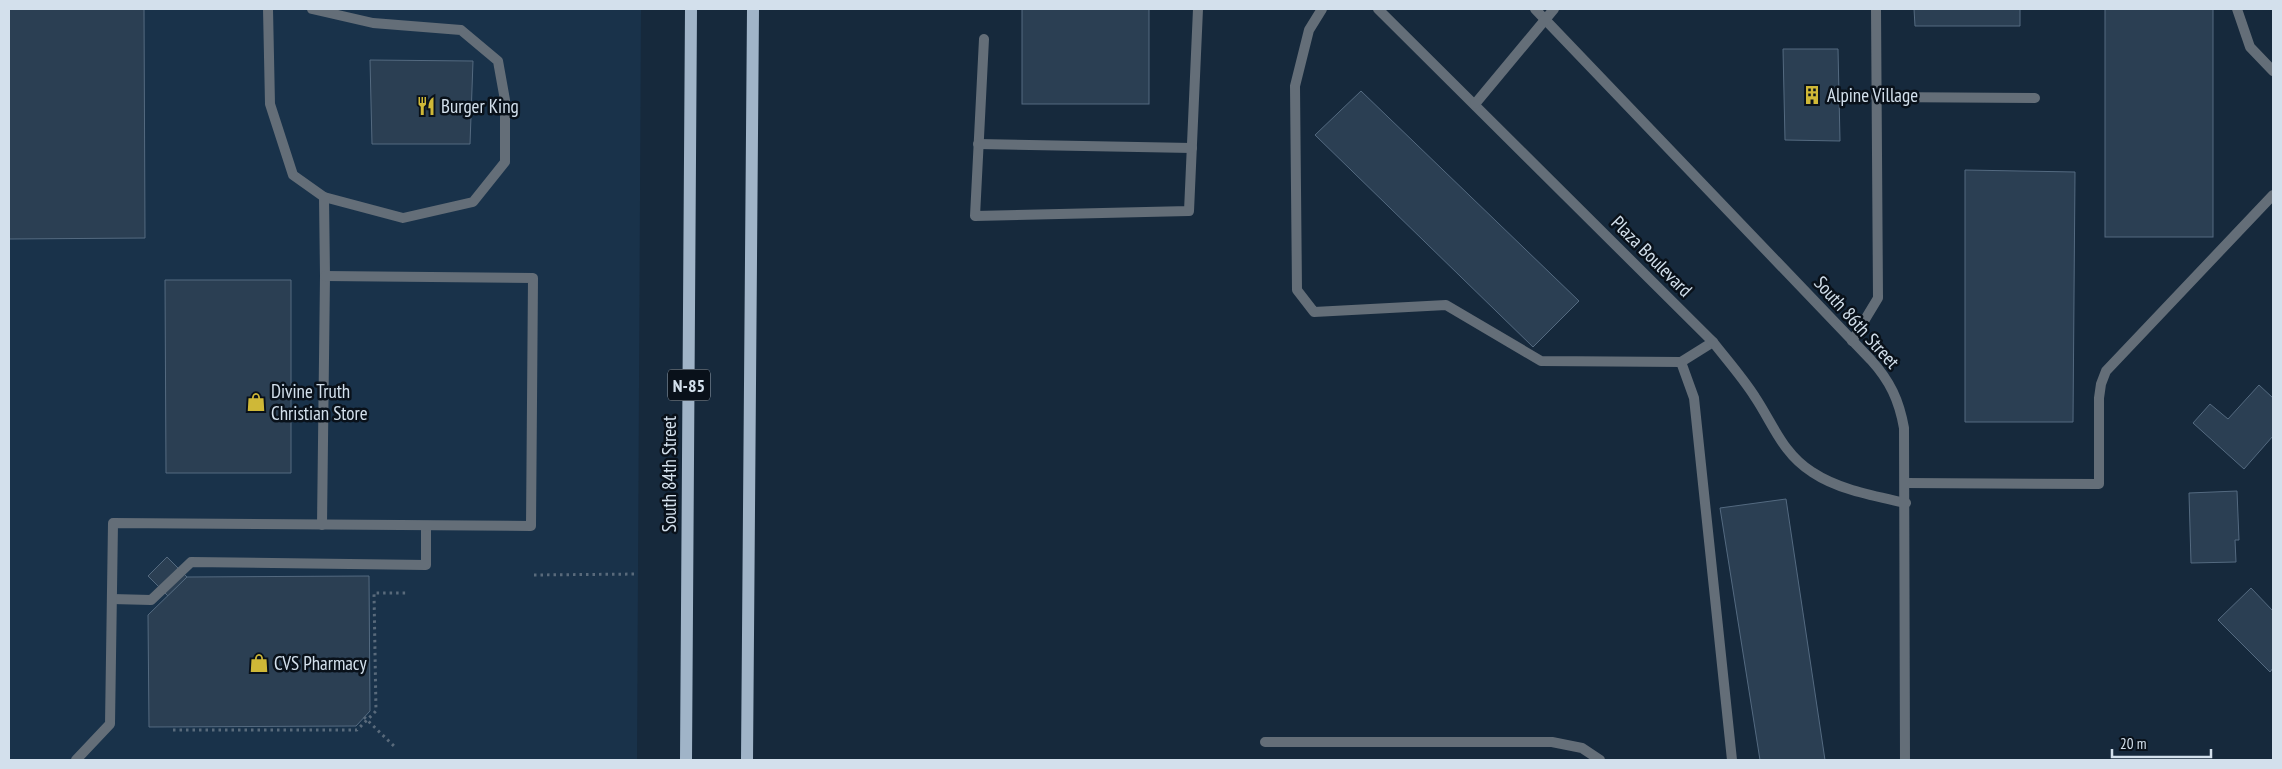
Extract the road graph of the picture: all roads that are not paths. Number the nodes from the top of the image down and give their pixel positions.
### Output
1 (268, 9) edge
2 (312, 9) edge
3 (691, 9) edge
4 (752, 9) edge
5 (1198, 9) edge
6 (1322, 9) edge
7 (1378, 9) edge
8 (1535, 9) edge
9 (1554, 9) edge
10 (1876, 9) edge
11 (2237, 9) edge
12 (1546, 19) junction
13 (984, 39) dead end
14 (2273, 71) edge
15 (1876, 97) junction
16 (2036, 98) dead end
17 (1475, 104) junction
18 (978, 144) junction
19 (1192, 148) junction
20 (2273, 195) edge
21 (324, 197) junction
22 (325, 276) junction
23 (1852, 341) junction
24 (1714, 342) junction
25 (1681, 362) junction
26 (1906, 483) junction
27 (1906, 503) junction
28 (322, 525) junction
29 (426, 526) junction
30 (112, 599) junction
31 (1265, 742) dead end
32 (76, 760) edge
33 (686, 760) edge
34 (748, 760) edge
35 (1600, 760) edge
36 (1732, 760) edge
37 (1905, 760) edge

1 - 21 street
2 - 21 street
3 - 33 main road, South 84th Street / N-85
4 - 34 main road
5 - 19 street
6 - 25 street
7 - 17 street, Plaza Boulevard
8 - 12 street, South 86th Street
9 - 12 street
10 - 15 street
11 - 14 street
12 - 17 street
12 - 23 street, South 86th Street
13 - 18 street
15 - 16 street
15 - 23 street
17 - 24 street, Plaza Boulevard
18 - 19 street
18 - 19 street
20 - 26 street
21 - 22 street
22 - 28 street
22 - 29 street
23 - 26 street, South 86th Street
24 - 25 street
24 - 27 street, Plaza Boulevard
25 - 36 street
26 - 27 street, South 86th Street
27 - 37 street, South 86th Street
28 - 29 street
28 - 30 street
29 - 30 street
30 - 32 street
31 - 35 street

